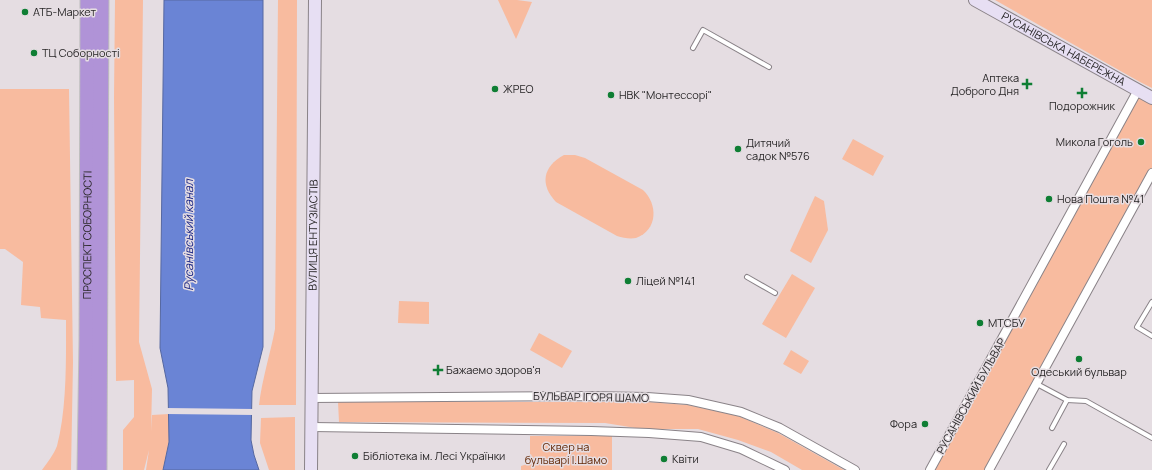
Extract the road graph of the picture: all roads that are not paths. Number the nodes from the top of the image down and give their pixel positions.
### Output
1 (88, 0) edge
2 (101, 0) edge
3 (316, 0) edge
4 (975, 0) edge
5 (693, 48) dead end
6 (769, 67) dead end
7 (1138, 90) junction
8 (1152, 98) edge
9 (1152, 174) edge
10 (747, 277) dead end
11 (775, 293) dead end
12 (1152, 302) edge
13 (1152, 336) edge
14 (1037, 384) junction
15 (312, 398) junction
16 (1067, 400) junction
17 (312, 426) junction
18 (1052, 428) dead end
19 (1152, 438) edge
20 (1064, 444) dead end
21 (85, 470) edge
22 (99, 470) edge
23 (311, 470) edge
24 (785, 470) edge
25 (855, 470) edge
26 (930, 470) edge
27 (989, 470) edge
28 (1049, 470) edge

1 - 21 highway, ПРОСПЕКТ СОБОРНОСТІ
2 - 22 highway, ПРОСПЕКТ СОБОРНОСТІ
3 - 15 street, ВУЛИЦЯ ЕНТУЗІАСТІВ
4 - 7 street, РУСАНІВСЬКА НАБЕРЕЖНА
5 - 6 lane
7 - 8 street, РУСАНІВСЬКА НАБЕРЕЖНА
7 - 26 street, РУСАНІВСЬКИЙ БУЛЬВАР
9 - 14 street
10 - 11 lane
12 - 13 lane
14 - 16 lane
14 - 27 street
15 - 17 street, ВУЛИЦЯ ЕНТУЗІАСТІВ
15 - 25 street, БУЛЬВАР ІГОРЯ ШАМО
16 - 18 lane
16 - 19 lane
17 - 23 street, ВУЛИЦЯ ЕНТУЗІАСТІВ
17 - 24 street
20 - 28 lane

